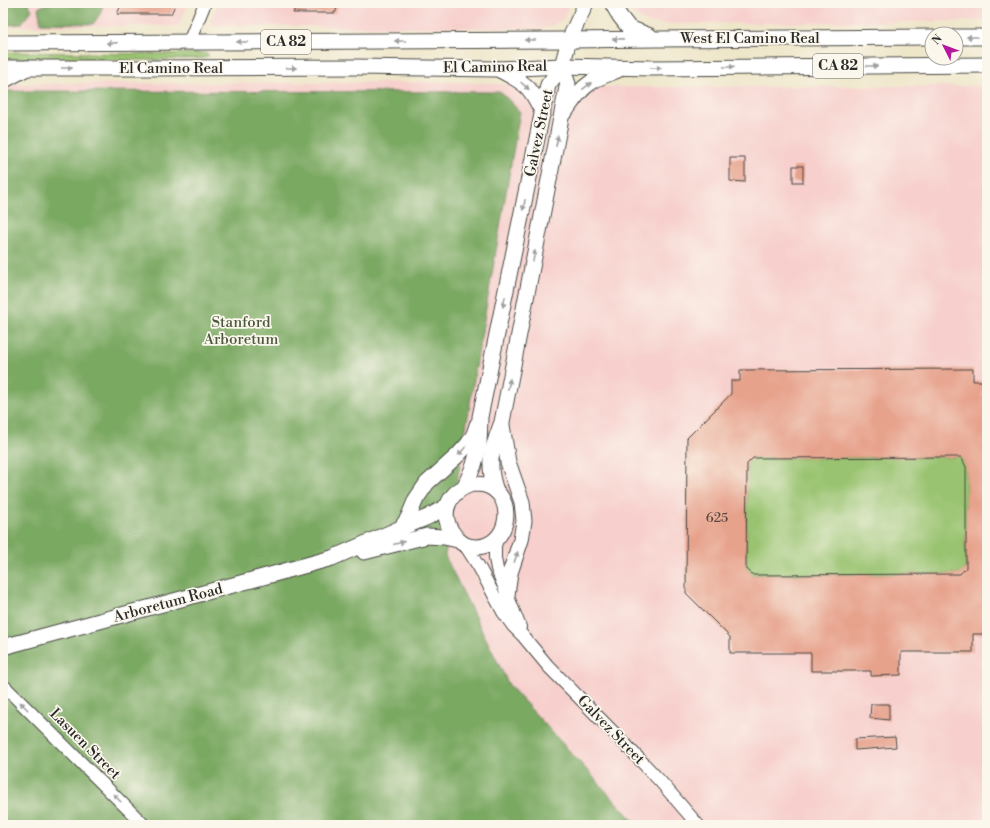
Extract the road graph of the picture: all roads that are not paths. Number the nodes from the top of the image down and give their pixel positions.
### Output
1 (205, 3) edge
2 (586, 3) edge
3 (612, 3) edge
4 (924, 37) edge
5 (964, 37) edge
6 (987, 37) edge
7 (657, 39) junction
8 (568, 40) junction
9 (189, 42) junction
10 (3, 43) edge
11 (987, 65) edge
12 (562, 66) junction
13 (3, 68) edge
14 (28, 68) junction
15 (623, 68) junction
16 (497, 69) junction
17 (3, 81) edge
18 (543, 114) junction
19 (562, 116) junction
20 (480, 417) junction
21 (502, 422) junction
22 (465, 486) junction
23 (496, 491) junction
24 (447, 506) junction
25 (401, 528) junction
26 (497, 539) junction
27 (462, 543) junction
28 (332, 558) junction
29 (507, 594) junction
30 (523, 636) junction
31 (3, 647) edge
32 (3, 685) edge
33 (144, 825) edge
34 (698, 825) edge

1 - 9 street
2 - 8 main road
3 - 7 main road
4 - 7 main road, West El Camino Real / CA 82
6 -> 5 main road
7 -> 8 main road, West El Camino Real / CA 82
8 -> 9 main road, El Camino Real / CA 82
8 - 12 main road
9 -> 10 main road, El Camino Real / CA 82
15 -> 11 main road, El Camino Real / CA 82
12 - 15 main road, El Camino Real / CA 82
12 - 16 main road, El Camino Real / CA 82
12 - 18 main road, Galvez Street
12 - 19 main road, Galvez Street
13 - 14 main road, El Camino Real / CA 82
14 -> 16 main road, El Camino Real / CA 82
14 - 17 main road
19 -> 15 main road
16 -> 18 main road
18 -> 20 main road, Galvez Street
21 -> 19 main road, Galvez Street
20 - 22 main road, Galvez Street
20 -> 25 main road
21 - 23 main road, Galvez Street
29 -> 21 main road
22 - 23 main road
22 - 24 main road
23 - 26 main road
24 - 25 main road, Arboretum Road
24 - 27 main road
25 - 28 main road, Arboretum Road
26 - 27 main road
26 - 29 street, Galvez Street
28 -> 27 main road, Arboretum Road
27 - 30 street, Galvez Street
28 - 31 main road, Arboretum Road
29 - 30 street, Galvez Street
30 - 34 street, Galvez Street
33 -> 32 street, Lasuen Street

